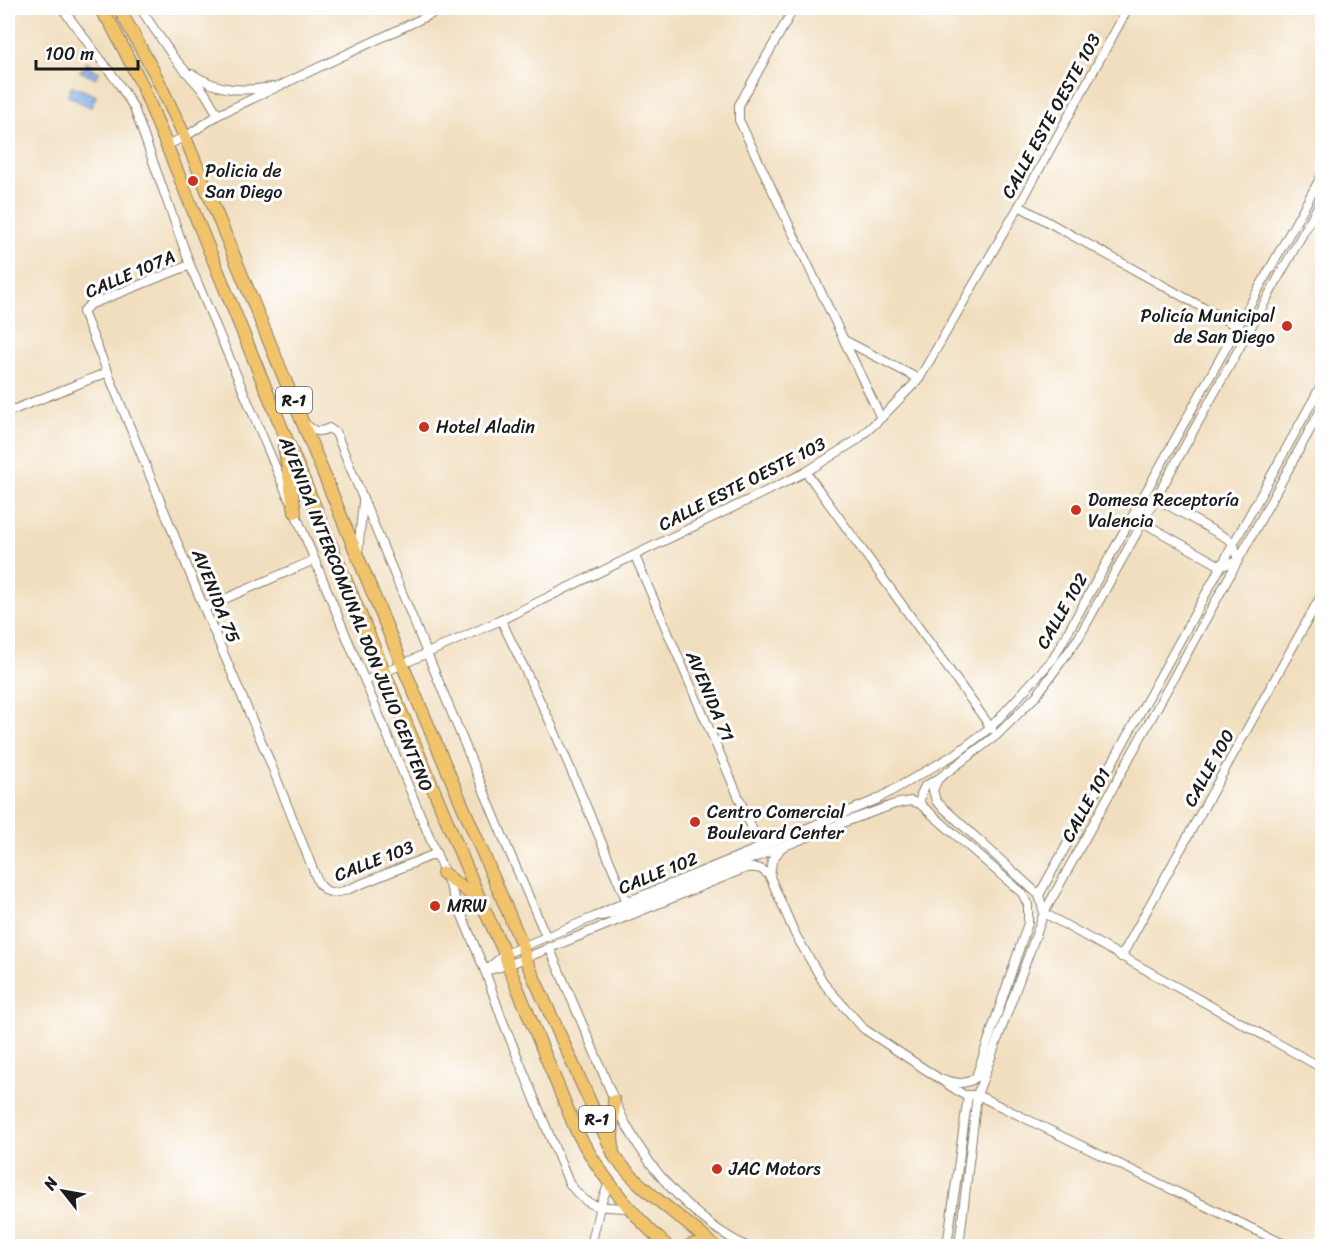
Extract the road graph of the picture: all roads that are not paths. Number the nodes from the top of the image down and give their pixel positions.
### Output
1 (62, 8) edge
2 (99, 8) edge
3 (120, 8) edge
4 (140, 8) edge
5 (444, 8) edge
6 (794, 8) edge
7 (1128, 8) edge
8 (183, 68) junction
9 (282, 85) junction
10 (218, 115) junction
11 (185, 136) junction
12 (166, 145) junction
13 (1323, 175) edge
14 (1323, 200) edge
15 (1019, 206) junction
16 (190, 265) junction
17 (82, 312) joint
18 (1238, 327) junction
19 (845, 340) junction
20 (108, 372) junction
21 (919, 379) junction
22 (1323, 384) edge
23 (1323, 408) edge
24 (8, 412) edge
25 (881, 418) junction
26 (302, 421) junction
27 (281, 426) junction
28 (806, 472) junction
29 (363, 500) junction
30 (1157, 500) junction
31 (1140, 506) junction
32 (295, 513) junction
33 (1144, 523) junction
34 (1234, 545) junction
35 (358, 556) junction
36 (634, 556) junction
37 (314, 560) junction
38 (1238, 561) junction
39 (1222, 566) junction
40 (1323, 594) edge
41 (204, 608) junction
42 (501, 620) junction
43 (427, 653) junction
44 (402, 664) junction
45 (385, 672) junction
46 (364, 681) junction
47 (1155, 688) junction
48 (1165, 693) junction
49 (991, 727) junction
50 (997, 735) junction
51 (938, 779) junction
52 (920, 804) junction
53 (1071, 840) junction
54 (1081, 846) junction
55 (782, 847) junction
56 (760, 848) junction
57 (435, 854) junction
58 (1000, 859) junction
59 (986, 862) junction
60 (443, 873) junction
61 (770, 877) junction
62 (324, 891) joint
63 (1039, 895) junction
64 (481, 902) junction
65 (627, 902) junction
66 (1044, 913) junction
67 (594, 918) junction
68 (546, 936) junction
69 (549, 947) junction
70 (1019, 950) junction
71 (524, 952) junction
72 (1030, 953) junction
73 (1121, 957) junction
74 (506, 959) junction
75 (484, 971) junction
76 (1323, 1068) edge
77 (942, 1079) junction
78 (977, 1095) junction
79 (968, 1096) junction
80 (614, 1101) junction
81 (615, 1157) junction
82 (609, 1183) junction
83 (600, 1206) junction
84 (628, 1208) junction
85 (591, 1246) edge
86 (667, 1246) edge
87 (689, 1246) edge
88 (702, 1246) edge
89 (714, 1246) edge
90 (746, 1246) edge
91 (947, 1246) edge
92 (959, 1246) edge
93 (1288, 1246) edge

1 - 16 street, AVENIDA INTERCOMUNAL DON JULIO CENTENO
2 - 12 main road, AVENIDA INTERCOMUNAL DON JULIO CENTENO / R-1
3 - 11 main road, AVENIDA INTERCOMUNAL DON JULIO CENTENO / R-1
4 - 8 street
5 - 9 street
6 - 19 street
7 - 15 street, CALLE ESTE OESTE 103
8 - 9 street
8 - 10 street
9 - 10 street
10 - 11 street
11 - 12 street
11 - 26 main road, AVENIDA INTERCOMUNAL DON JULIO CENTENO / R-1
12 - 27 main road, AVENIDA INTERCOMUNAL DON JULIO CENTENO / R-1
13 - 18 street, CALLE 102
14 - 30 street, CALLE 102
15 - 18 street
15 - 21 street, CALLE ESTE OESTE 103
16 - 17 street, CALLE 107A
16 - 32 street, AVENIDA INTERCOMUNAL DON JULIO CENTENO
17 - 20 street, AVENIDA 75
18 - 31 street, CALLE 102
19 - 21 street
19 - 25 street
20 - 24 street
20 - 41 street, AVENIDA 75
21 - 25 street, CALLE ESTE OESTE 103
22 - 34 street, CALLE 101
23 - 38 street, CALLE 101
25 - 28 street, CALLE ESTE OESTE 103
26 - 29 street, AVENIDA INTERCOMUNAL DON JULIO CENTENO
26 - 35 main road, AVENIDA INTERCOMUNAL DON JULIO CENTENO / R-1
27 - 32 main road
27 - 45 main road, AVENIDA INTERCOMUNAL DON JULIO CENTENO / R-1
28 - 36 street, CALLE ESTE OESTE 103
28 - 49 street
29 - 35 street
29 - 43 street, AVENIDA INTERCOMUNAL DON JULIO CENTENO
30 - 31 street
30 - 33 street, CALLE 102
30 - 34 street
31 - 33 street
31 - 49 street, CALLE 102
32 - 37 street, AVENIDA INTERCOMUNAL DON JULIO CENTENO
33 - 39 street
33 - 50 street, CALLE 102
34 - 38 street
34 - 39 street, CALLE 101
35 - 44 main road, AVENIDA INTERCOMUNAL DON JULIO CENTENO / R-1
36 - 42 street, CALLE ESTE OESTE 103
36 - 56 street, AVENIDA 71
37 - 41 street
37 - 46 street, AVENIDA INTERCOMUNAL DON JULIO CENTENO
38 - 39 street
38 - 48 street, CALLE 101
39 - 47 street, CALLE 101
40 - 73 street, CALLE 100
41 - 62 street, AVENIDA 75
42 - 43 street, CALLE ESTE OESTE 103
42 - 65 street
43 - 44 street, CALLE ESTE OESTE 103
43 - 68 street, AVENIDA INTERCOMUNAL DON JULIO CENTENO
44 - 45 street, CALLE ESTE OESTE 103
44 - 71 main road, AVENIDA INTERCOMUNAL DON JULIO CENTENO / R-1
45 - 46 street, CALLE ESTE OESTE 103
45 - 64 main road, AVENIDA INTERCOMUNAL DON JULIO CENTENO / R-1
46 - 57 street, AVENIDA INTERCOMUNAL DON JULIO CENTENO
47 - 48 street
47 - 53 street, CALLE 101
48 - 54 street, CALLE 101
49 - 50 street
49 - 56 street, CALLE 102
50 - 51 street, CALLE 102
51 - 52 street, CALLE 102
51 - 58 street
52 - 55 street, CALLE 102
52 - 59 street
53 - 54 street
53 - 63 street, CALLE 101
54 - 66 street, CALLE 101
55 - 61 street
55 - 67 street, CALLE 102
56 - 65 street, CALLE 102
57 - 60 street, AVENIDA INTERCOMUNAL DON JULIO CENTENO
57 - 62 street, CALLE 103
58 - 59 street
58 - 63 street
59 - 70 street
60 - 64 main road
60 - 75 street, AVENIDA INTERCOMUNAL DON JULIO CENTENO
61 - 69 street, CALLE 102
61 - 77 street
63 - 66 street
64 - 74 main road, AVENIDA INTERCOMUNAL DON JULIO CENTENO / R-1
65 - 67 street, CALLE 102
66 - 72 street, CALLE 101
66 - 73 street
67 - 68 street, CALLE 102
68 - 71 street, CALLE 102
69 - 71 street, CALLE 102
69 - 80 street
70 - 72 street
70 - 77 street
71 - 74 street, CALLE 102
71 - 81 main road, AVENIDA INTERCOMUNAL DON JULIO CENTENO / R-1
72 - 78 street, CALLE 101
73 - 76 street
74 - 75 street, CALLE 102
74 - 82 main road, AVENIDA INTERCOMUNAL DON JULIO CENTENO / R-1
75 - 83 street, AVENIDA INTERCOMUNAL DON JULIO CENTENO
77 - 79 street
78 - 79 street
78 - 92 street, CALLE 101
78 - 93 street
79 - 91 street
80 - 81 main road
80 - 90 street
81 - 89 main road, AVENIDA INTERCOMUNAL DON JULIO CENTENO / R-1
82 - 83 street
82 - 84 main road, AVENIDA INTERCOMUNAL DON JULIO CENTENO / R-1
83 - 84 street, AVENIDA INTERCOMUNAL DON JULIO CENTENO
83 - 85 street
84 - 86 main road, AVENIDA INTERCOMUNAL DON JULIO CENTENO / R-1
87 - 88 main road

